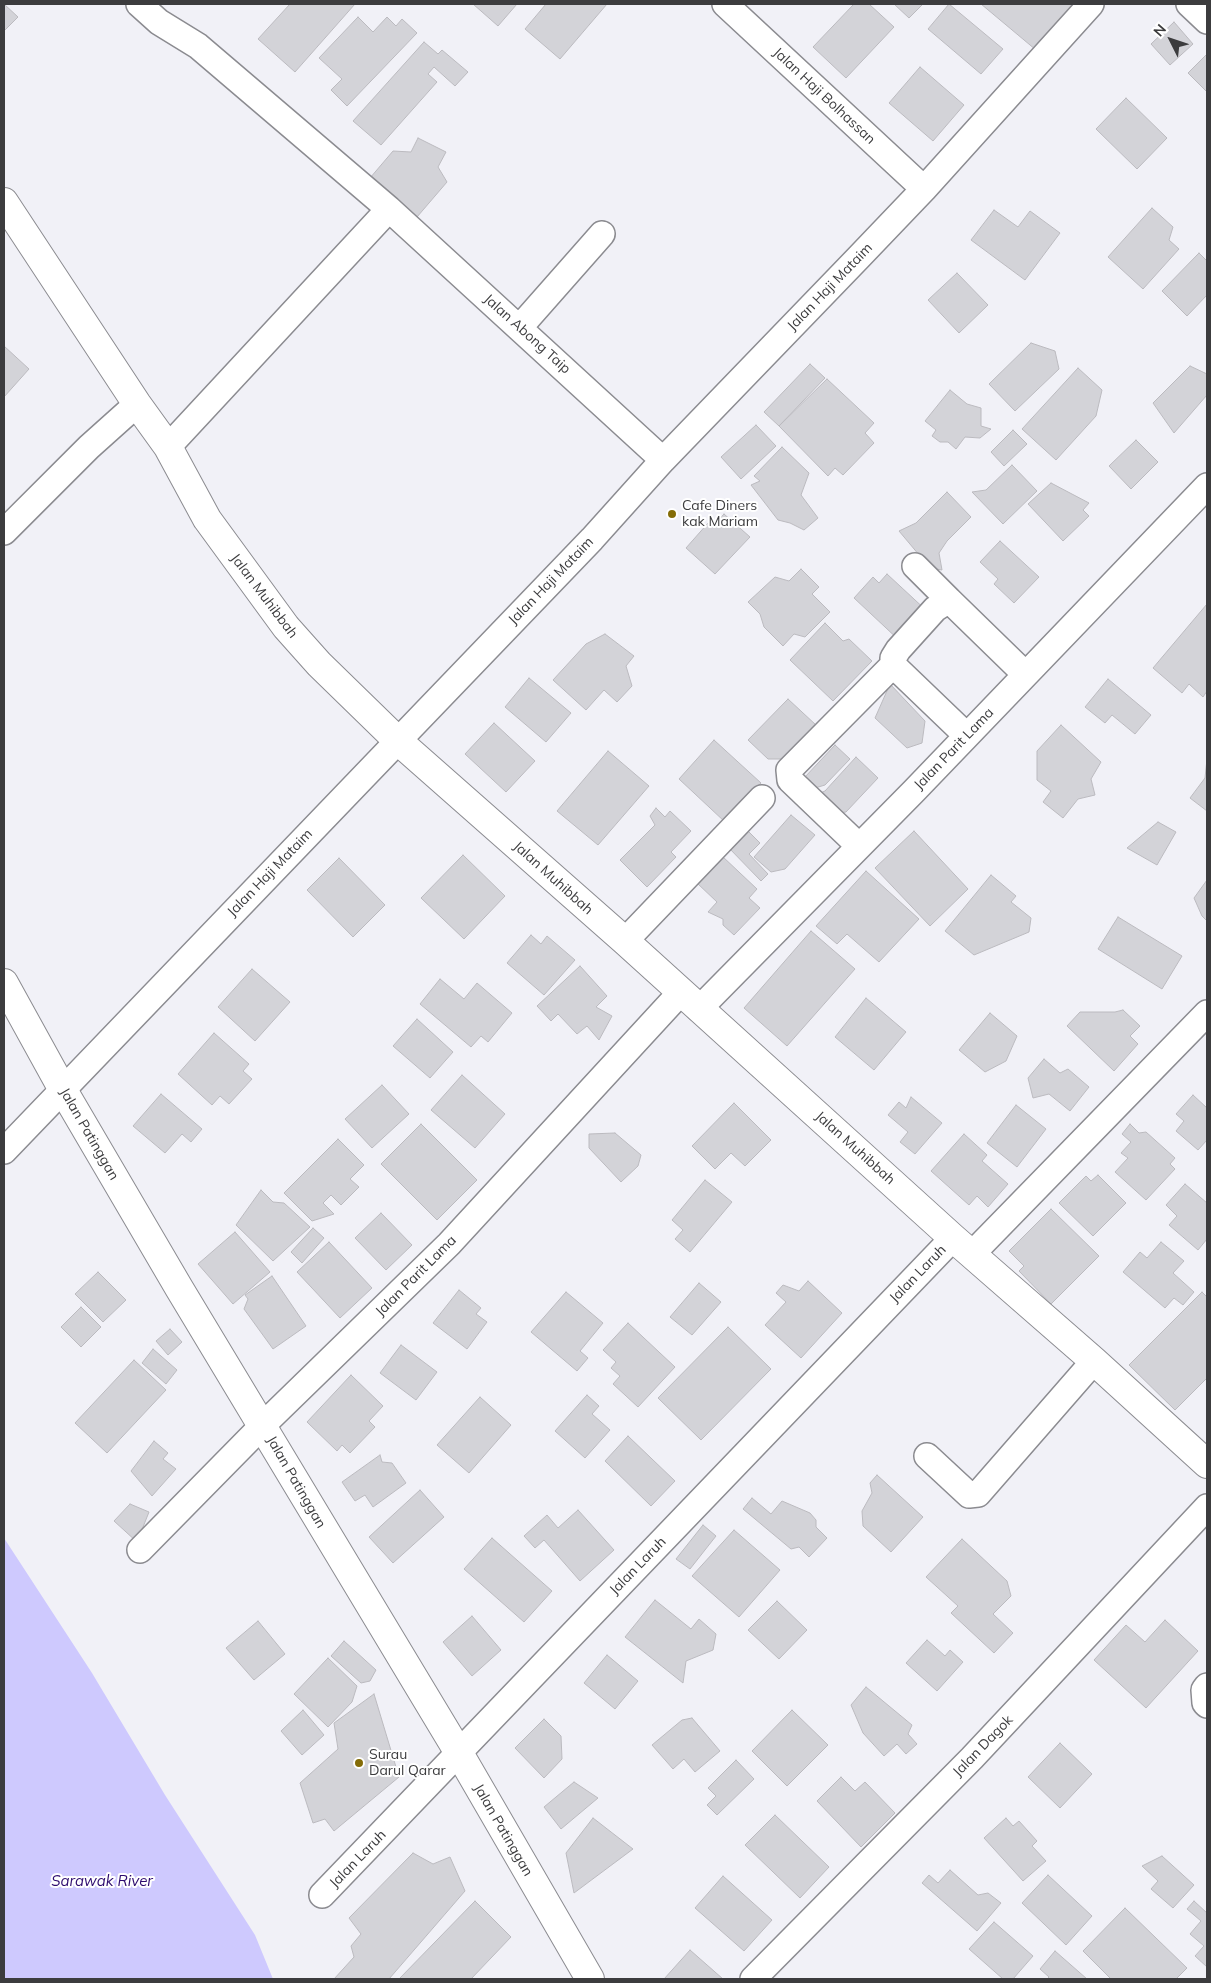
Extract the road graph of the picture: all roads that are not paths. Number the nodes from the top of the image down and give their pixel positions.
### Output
1 (139, 4) edge
2 (725, 4) edge
3 (1091, 4) edge
4 (1188, 4) edge
5 (1207, 21) edge
6 (924, 188) junction
7 (4, 202) edge
8 (389, 209) junction
9 (602, 234) dead end
10 (520, 328) junction
11 (137, 404) junction
12 (168, 447) junction
13 (663, 460) junction
14 (1207, 486) edge
15 (4, 532) edge
16 (915, 566) dead end
17 (949, 600) junction
18 (894, 665) junction
19 (1025, 674) junction
20 (966, 735) junction
21 (397, 740) junction
22 (762, 798) dead end
23 (859, 846) junction
24 (625, 942) junction
25 (4, 983) edge
26 (690, 1001) junction
27 (1207, 1013) edge
28 (63, 1090) junction
29 (4, 1151) edge
30 (963, 1246) junction
31 (1094, 1361) junction
32 (263, 1425) junction
33 (927, 1456) dead end
34 (1207, 1464) edge
35 (1207, 1507) edge
36 (140, 1550) dead end
37 (1207, 1686) edge
38 (1207, 1705) edge
39 (459, 1753) junction
40 (322, 1895) dead end
41 (590, 1979) edge
42 (754, 1979) edge

1 - 8 street, Jalan Abong Taip
2 - 6 street, Jalan Haji Bolhassan
3 - 6 street, Jalan Haji Mataim
4 - 5 street
6 - 13 street, Jalan Haji Mataim
7 - 11 main road, Jalan Muhibbah
8 - 10 street, Jalan Abong Taip
8 - 12 street
9 - 10 street
10 - 13 street, Jalan Abong Taip
11 - 12 main road, Jalan Muhibbah
11 - 15 street
12 - 21 main road, Jalan Muhibbah
13 - 21 street, Jalan Haji Mataim
14 - 19 street, Jalan Parit Lama
16 - 17 street
17 - 18 street
17 - 19 street
18 - 20 street
18 - 23 street
19 - 20 street, Jalan Parit Lama
20 - 23 street, Jalan Parit Lama
21 - 24 main road, Jalan Muhibbah
21 - 28 street, Jalan Haji Mataim
22 - 24 street
23 - 26 street, Jalan Parit Lama
24 - 26 main road, Jalan Muhibbah
25 - 28 main road, Jalan Patinggan
26 - 30 main road, Jalan Muhibbah
26 - 32 street, Jalan Parit Lama
27 - 30 street, Jalan Laruh
28 - 29 street, Jalan Haji Mataim
28 - 32 main road, Jalan Patinggan
30 - 31 main road, Jalan Muhibbah
30 - 39 street, Jalan Laruh
31 - 33 street
31 - 34 main road, Jalan Muhibbah
32 - 36 street, Jalan Parit Lama
32 - 39 main road, Jalan Patinggan
35 - 42 street, Jalan Dagok
37 - 38 street
39 - 40 street, Jalan Laruh
39 - 41 main road, Jalan Patinggan

